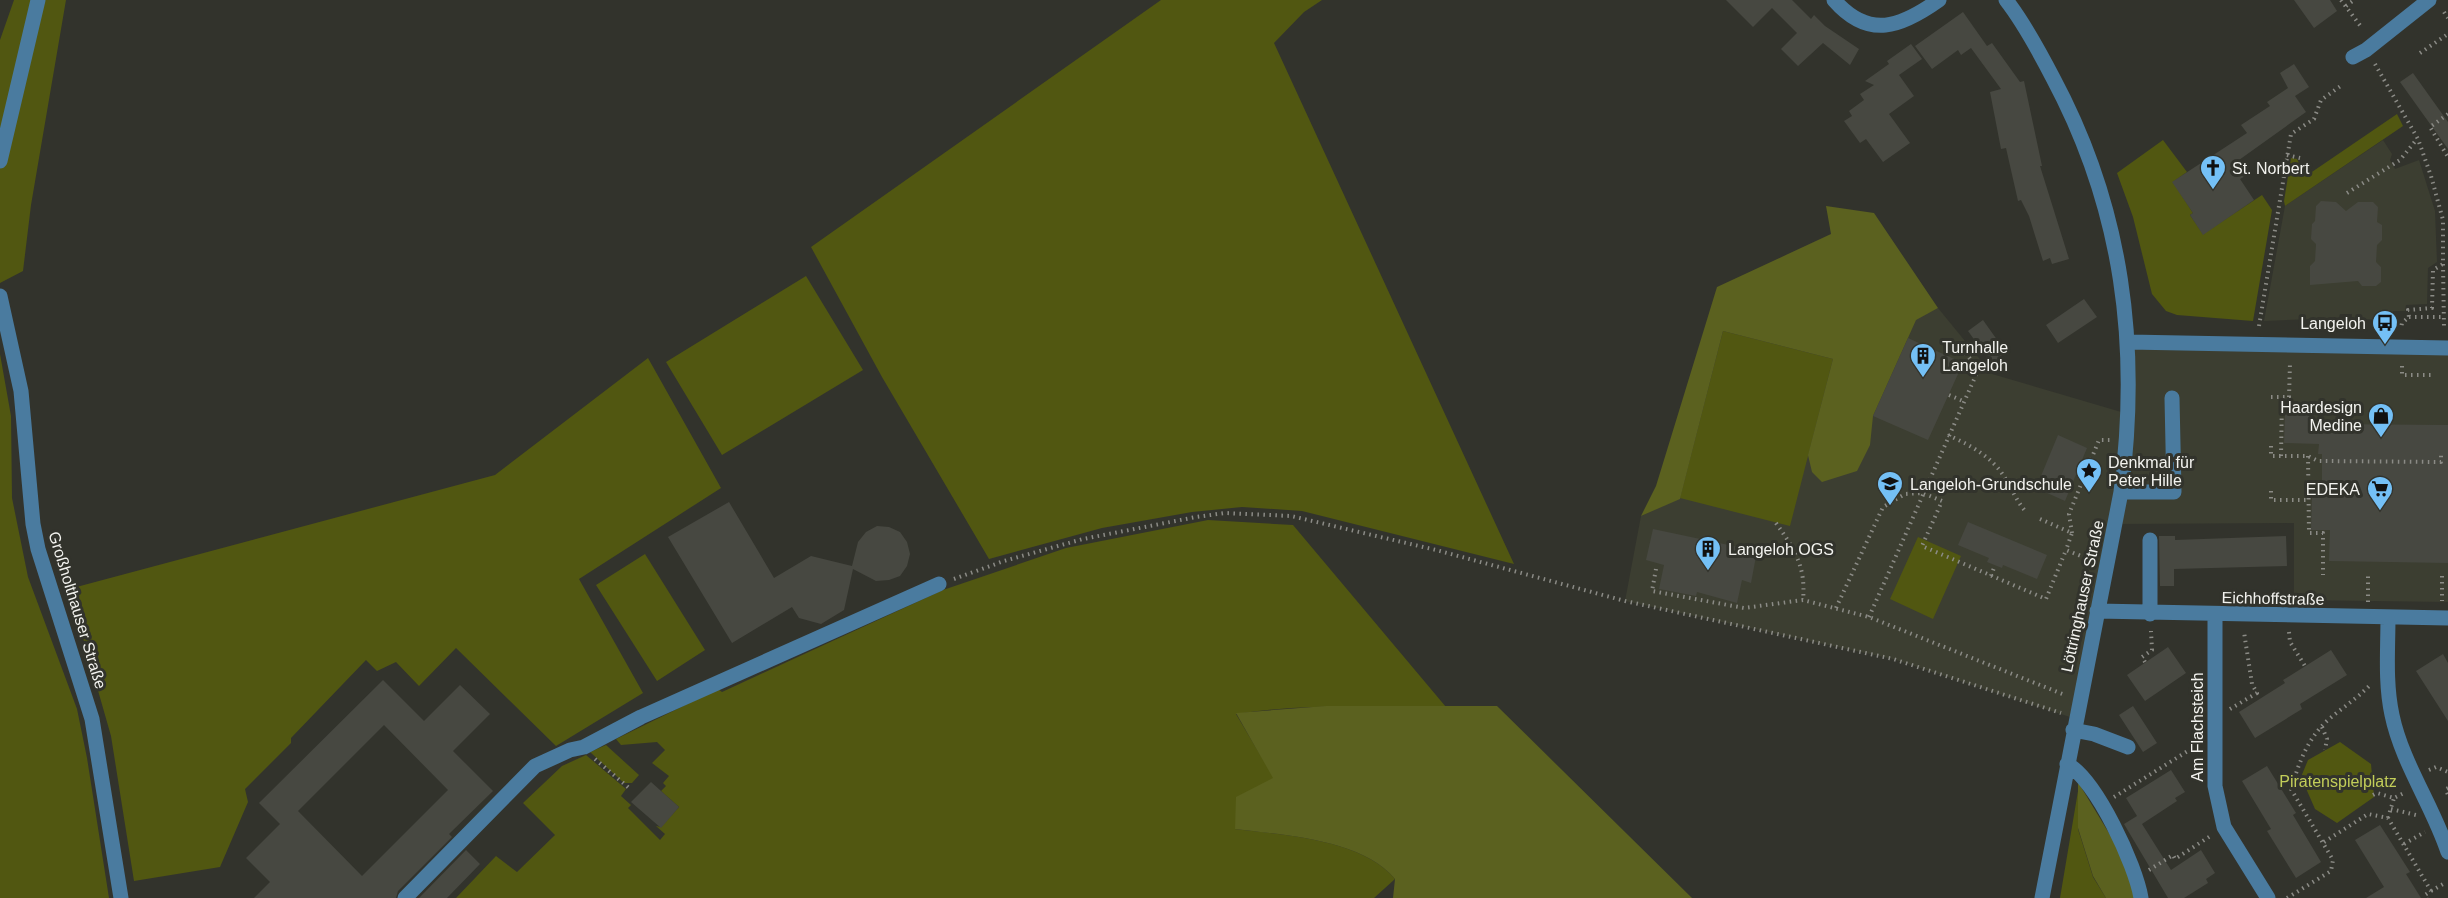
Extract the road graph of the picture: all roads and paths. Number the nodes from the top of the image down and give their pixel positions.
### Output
1 (38, 0) edge
2 (1834, 0) edge
3 (1939, 0) edge
4 (2006, 0) edge
5 (2342, 0) edge
6 (2354, 0) edge
7 (2429, 0) edge
8 (2346, 6) junction
9 (2444, 12) dead end
10 (2448, 18) edge
11 (2362, 28) dead end
12 (2448, 34) edge
13 (2420, 53) dead end
14 (2359, 54) joint
15 (2342, 85) dead end
16 (2448, 114) edge
17 (2418, 139) junction
18 (2287, 155) junction
19 (2448, 157) edge
20 (2300, 158) dead end
21 (0, 161) edge
22 (2347, 193) dead end
23 (2448, 216) edge
24 (2443, 220) junction
25 (2444, 264) junction
26 (0, 296) edge
27 (2409, 316) junction
28 (2444, 317) junction
29 (2259, 326) dead end
30 (2402, 328) dead end
31 (2444, 328) dead end
32 (1946, 341) dead end
33 (2129, 342) junction
34 (2448, 348) edge
35 (2289, 363) dead end
36 (2402, 366) dead end
37 (2433, 375) dead end
38 (1948, 395) dead end
39 (2271, 397) dead end
40 (2282, 397) junction
41 (2172, 398) dead end
42 (1963, 401) junction
43 (1948, 435) junction
44 (2128, 439) junction
45 (2271, 446) dead end
46 (2440, 455) dead end
47 (2281, 456) junction
48 (2308, 456) junction
49 (2271, 491) dead end
50 (2121, 492) junction
51 (1923, 493) junction
52 (2309, 500) junction
53 (2027, 513) dead end
54 (2040, 519) dead end
55 (1776, 523) dead end
56 (2073, 533) junction
57 (2150, 540) dead end
58 (2066, 549) junction
59 (2095, 561) dead end
60 (1995, 565) dead end
61 (1656, 568) dead end
62 (2323, 575) dead end
63 (1991, 576) junction
64 (2368, 576) dead end
65 (2442, 576) dead end
66 (939, 584) joint
67 (2368, 598) dead end
68 (1803, 600) junction
69 (2442, 601) dead end
70 (1836, 608) junction
71 (2097, 611) junction
72 (2150, 614) junction
73 (2215, 615) junction
74 (1869, 617) junction
75 (2388, 617) junction
76 (2448, 618) edge
77 (2151, 631) dead end
78 (2244, 632) dead end
79 (2289, 632) dead end
80 (2145, 662) dead end
81 (2305, 666) dead end
82 (2377, 681) dead end
83 (2079, 701) junction
84 (2215, 718) junction
85 (2075, 724) junction
86 (2322, 727) junction
87 (2202, 742) dead end
88 (584, 747) junction
89 (2128, 747) dead end
90 (2325, 750) dead end
91 (2067, 764) junction
92 (2427, 772) dead end
93 (2448, 772) edge
94 (629, 788) dead end
95 (2448, 788) edge
96 (2410, 789) dead end
97 (2373, 795) dead end
98 (2448, 795) edge
99 (2394, 798) junction
100 (2101, 805) junction
101 (2391, 809) junction
102 (2422, 814) dead end
103 (2388, 818) junction
104 (2215, 832) dead end
105 (2416, 836) dead end
106 (2324, 842) junction
107 (2404, 844) junction
108 (2448, 852) edge
109 (2138, 877) junction
110 (2445, 883) dead end
111 (2431, 891) junction
112 (122, 898) edge
113 (405, 898) edge
114 (2042, 898) edge
115 (2141, 898) edge
116 (2268, 898) edge
117 (2287, 898) edge
118 (2427, 898) edge

1 - 21 street
2 - 3 street
4 - 33 street, Löttringhauser Straße
5 - 8 path
6 - 8 path
7 - 14 street
8 - 11 path
9 - 10 path
12 - 13 path
14 - 17 path
15 - 18 path
16 - 19 path
17 - 22 path
17 - 24 path
18 - 20 path
18 - 29 path
23 - 24 path
24 - 25 path
25 - 27 path
25 - 28 path
26 - 112 street, Großholthauser Straße
27 - 28 path
27 - 30 path
28 - 31 path
32 - 42 path
33 - 34 street
33 - 44 street, Löttringhauser Straße
35 - 40 path
36 - 37 path
38 - 42 path
39 - 40 path
40 - 47 path
41 - 50 street
42 - 43 path
43 - 51 path
43 - 53 path
44 - 50 street, Löttringhauser Straße
44 - 56 path
45 - 47 path
46 - 48 path
47 - 48 path
48 - 52 path
49 - 52 path
50 - 71 street, Löttringhauser Straße
51 - 63 path
51 - 70 path
51 - 74 path
52 - 62 path
54 - 56 path
55 - 68 path
56 - 58 path
57 - 72 street
58 - 59 path
58 - 63 path
60 - 63 path
61 - 68 path
64 - 67 path
65 - 69 path
66 - 85 path
66 - 88 street
68 - 70 path
70 - 74 path
71 - 72 street, Eichhoffstraße
71 - 83 street, Löttringhauser Straße
72 - 73 street, Eichhoffstraße
73 - 75 street, Eichhoffstraße
73 - 84 street, Am Flachsteich
74 - 83 path
75 - 76 street, Eichhoffstraße
75 - 108 street
77 - 80 path
78 - 84 path
79 - 81 path
82 - 86 path
83 - 85 street, Löttringhauser Straße
84 - 116 street, Am Flachsteich
85 - 89 street
85 - 91 street, Löttringhauser Straße
86 - 90 path
86 - 106 path
87 - 100 path
88 - 94 path
88 - 113 street
91 - 100 street
91 - 114 street, Löttringhauser Straße
92 - 93 path
95 - 98 path
96 - 99 path
97 - 99 path
99 - 101 path
100 - 109 street
101 - 102 path
101 - 103 path
103 - 106 path
103 - 107 path
104 - 109 path
105 - 107 path
106 - 117 path
107 - 111 path
109 - 115 street
110 - 111 path
111 - 118 path

